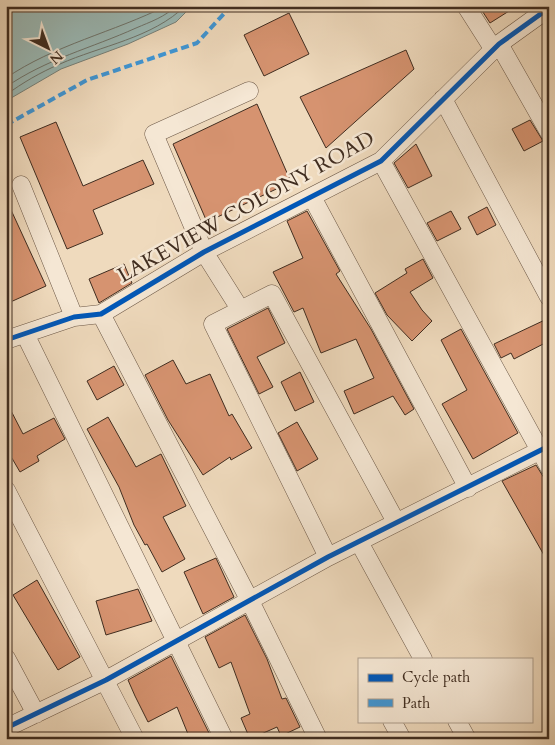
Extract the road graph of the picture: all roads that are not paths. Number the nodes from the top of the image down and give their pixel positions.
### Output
1 (466, 6) edge
2 (549, 8) edge
3 (496, 47) junction
4 (249, 91) dead end
5 (442, 99) junction
6 (549, 132) edge
7 (382, 161) junction
8 (21, 185) dead end
9 (312, 197) junction
10 (204, 252) junction
11 (549, 297) edge
12 (240, 309) junction
13 (101, 314) junction
14 (74, 316) junction
15 (25, 334) junction
16 (6, 340) edge
17 (544, 448) edge
18 (549, 467) edge
19 (468, 488) junction
20 (6, 490) edge
21 (396, 522) junction
22 (359, 542) junction
23 (328, 557) junction
24 (249, 599) junction
25 (174, 642) junction
26 (6, 658) edge
27 (422, 658) edge
28 (106, 680) junction
29 (36, 714) junction
30 (393, 722) edge
31 (458, 722) edge
32 (6, 728) edge
33 (135, 739) edge
34 (224, 739) edge
35 (318, 739) edge
36 (402, 739) edge
37 (467, 739) edge

1 - 3 street
2 - 3 street, LAKEVIEW COLONY ROAD
3 - 5 street, LAKEVIEW COLONY ROAD
3 - 6 street
4 - 10 street
5 - 7 street, LAKEVIEW COLONY ROAD
5 - 11 street
7 - 9 street, LAKEVIEW COLONY ROAD
7 - 17 street
8 - 14 street
9 - 10 street, LAKEVIEW COLONY ROAD
9 - 19 street
10 - 12 street
10 - 13 street, LAKEVIEW COLONY ROAD
12 - 21 street
12 - 23 street
13 - 14 street, LAKEVIEW COLONY ROAD
13 - 24 street
14 - 15 street, LAKEVIEW COLONY ROAD
15 - 16 street, LAKEVIEW COLONY ROAD
15 - 25 street
17 - 18 street
17 - 19 street
19 - 21 street
20 - 28 street
21 - 22 street
22 - 23 street
22 - 27 street
23 - 24 street
24 - 25 street
24 - 35 street
25 - 28 street
25 - 34 street
26 - 29 street
28 - 29 street
28 - 33 street
29 - 32 street
30 - 36 street
31 - 37 street

